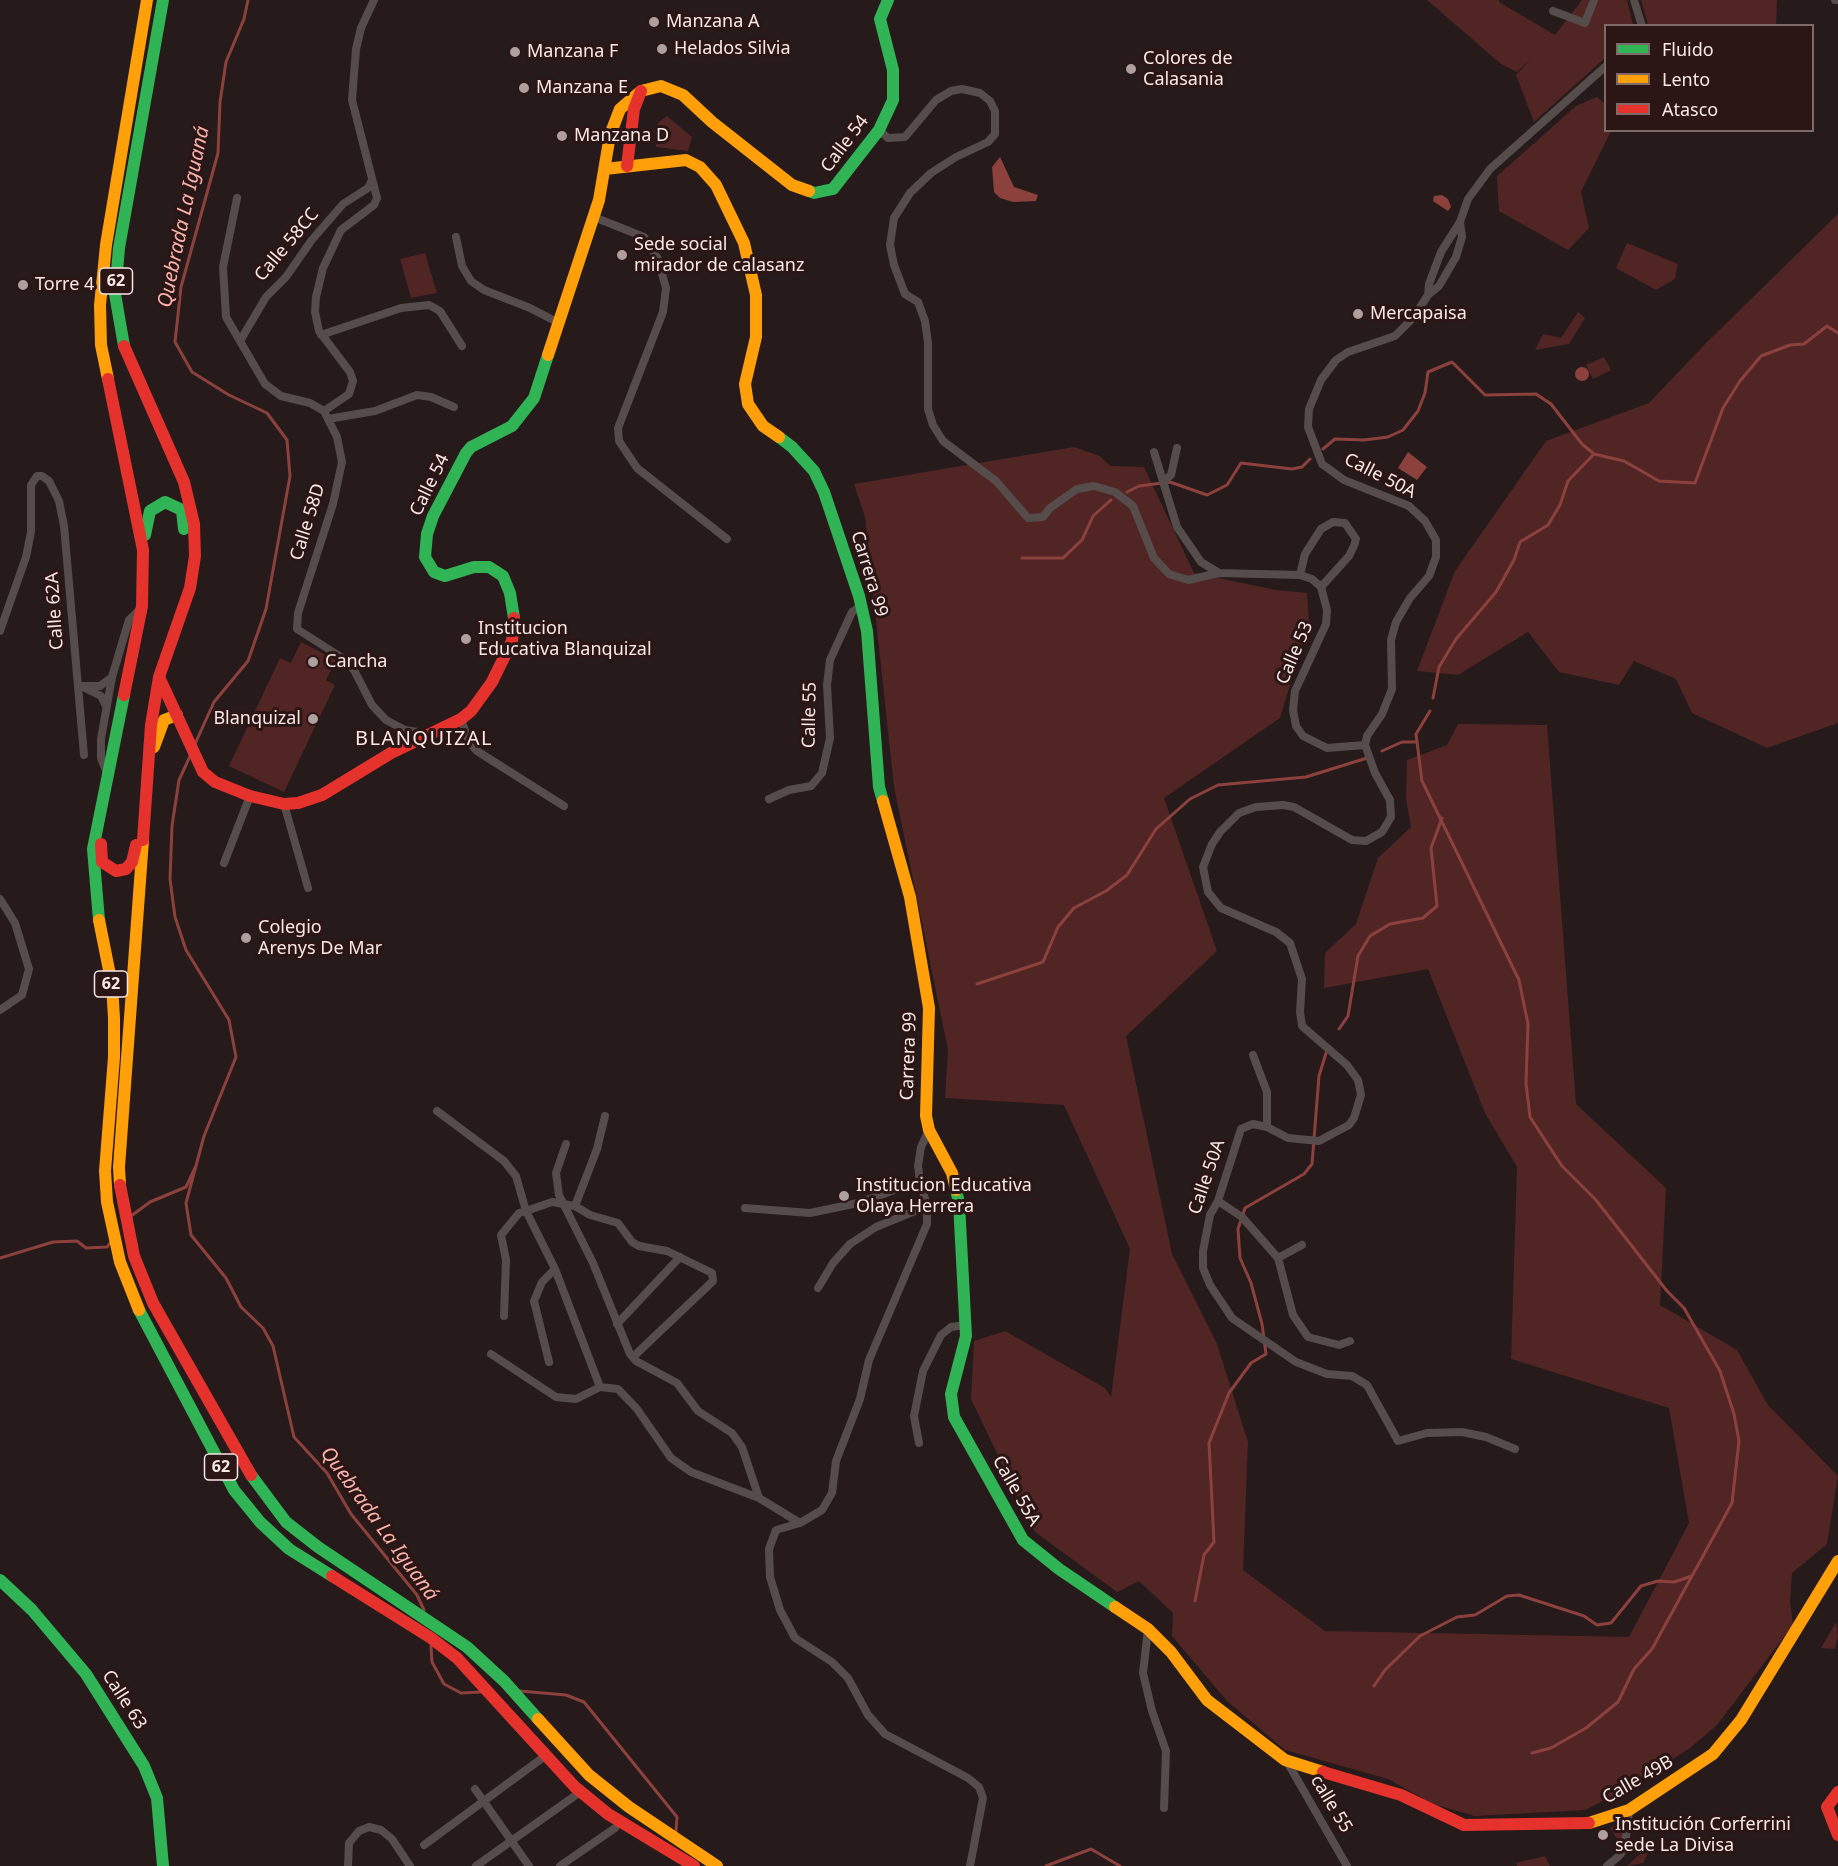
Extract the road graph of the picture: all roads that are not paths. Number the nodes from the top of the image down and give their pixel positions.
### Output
1 (147, 0) edge
2 (163, 0) edge
3 (374, 0) edge
4 (1594, 0) edge
5 (1634, 0) edge
6 (887, 2) edge
7 (1553, 11) dead end
8 (1641, 24) edge
9 (1604, 67) edge
10 (641, 91) junction
11 (879, 130) junction
12 (627, 166) junction
13 (605, 170) junction
14 (372, 180) junction
15 (237, 198) dead end
16 (594, 217) junction
17 (1460, 222) junction
18 (456, 237) dead end
19 (1428, 295) junction
20 (559, 323) junction
21 (321, 335) junction
22 (240, 341) junction
23 (462, 346) dead end
24 (454, 407) dead end
25 (326, 415) junction
26 (1177, 448) dead end
27 (1154, 452) dead end
28 (1164, 485) junction
29 (727, 539) dead end
30 (143, 550) junction
31 (195, 551) junction
32 (1219, 573) junction
33 (1300, 575) junction
34 (1321, 587) junction
35 (862, 605) junction
36 (142, 606) junction
37 (0, 631) edge
38 (112, 677) junction
39 (159, 677) junction
40 (79, 686) junction
41 (106, 706) junction
42 (177, 715) junction
43 (461, 719) junction
44 (431, 735) junction
45 (1365, 745) junction
46 (84, 755) dead end
47 (148, 772) junction
48 (107, 773) junction
49 (250, 796) junction
50 (102, 799) junction
51 (146, 800) junction
52 (769, 800) dead end
53 (284, 804) junction
54 (564, 806) dead end
55 (224, 863) dead end
56 (308, 888) dead end
57 (0, 899) edge
58 (0, 1010) edge
59 (1253, 1055) dead end
60 (437, 1111) dead end
61 (605, 1116) dead end
62 (1267, 1127) junction
63 (930, 1130) junction
64 (566, 1144) dead end
65 (920, 1181) junction
66 (1218, 1201) junction
67 (565, 1203) junction
68 (575, 1206) junction
69 (927, 1206) junction
70 (745, 1208) dead end
71 (526, 1211) junction
72 (1302, 1245) dead end
73 (680, 1257) junction
74 (1278, 1258) junction
75 (555, 1269) junction
76 (819, 1288) dead end
77 (504, 1316) dead end
78 (618, 1324) junction
79 (966, 1325) junction
80 (1350, 1341) dead end
81 (491, 1354) dead end
82 (633, 1357) junction
83 (549, 1362) dead end
84 (600, 1387) junction
85 (919, 1443) dead end
86 (1515, 1449) dead end
87 (759, 1498) junction
88 (800, 1523) junction
89 (1838, 1561) edge
90 (0, 1580) edge
91 (1148, 1629) junction
92 (541, 1759) dead end
93 (1286, 1760) junction
94 (475, 1790) dead end
95 (1838, 1792) edge
96 (576, 1795) dead end
97 (484, 1803) junction
98 (1164, 1808) dead end
99 (1629, 1810) junction
100 (615, 1828) dead end
101 (1838, 1835) edge
102 (512, 1842) junction
103 (424, 1845) dead end
104 (163, 1866) edge
105 (348, 1866) edge
106 (410, 1866) edge
107 (476, 1866) edge
108 (529, 1866) edge
109 (560, 1866) edge
110 (694, 1866) edge
111 (717, 1866) edge
112 (970, 1866) edge
113 (1347, 1866) edge
114 (1607, 1866) edge

1 - 30 main road, 62
2 - 31 main road, 62
3 - 14 street
4 - 7 street
5 - 8 street
6 - 11 main road, Calle 54
9 - 17 street, Calle 50A
10 - 11 main road, Calle 54
10 - 12 main road
10 - 13 main road, Calle 54
11 - 32 street
12 - 13 main road, Carrera 99
12 - 35 main road, Carrera 99
13 - 16 main road, Calle 54
14 - 21 street
14 - 22 street, Calle 58CC
15 - 22 street
16 - 20 main road, Calle 54
16 - 29 street
17 - 19 street, Calle 50A
17 - 19 street, Calle 50A
18 - 20 street
19 - 45 street, Calle 50A
20 - 43 main road, Calle 54
21 - 23 street
21 - 25 street
22 - 25 street
24 - 25 street
25 - 44 street, Calle 58D
26 - 28 street
27 - 28 street
28 - 32 street
30 - 31 main road
30 - 36 main road, 62
31 - 39 main road, 62
32 - 33 street
33 - 34 street
33 - 34 street
34 - 45 street, Calle 53
35 - 52 street, Calle 55
35 - 63 main road, Carrera 99
36 - 38 street
36 - 48 main road, 62
37 - 40 street, Calle 62A
38 - 40 street
38 - 41 street
39 - 42 main road, Calle 54
39 - 47 main road, 62
40 - 41 street
40 - 46 street, Calle 62A
41 - 48 street
42 - 47 main road
42 - 49 main road, Calle 54
43 - 44 main road, Calle 54
43 - 54 street
44 - 53 main road, Calle 54
45 - 62 street
47 - 51 main road, 62
48 - 50 main road, 62
49 - 53 main road, Calle 54
49 - 55 street
50 - 51 main road
50 - 110 main road, 62
51 - 111 main road, 62
53 - 56 street
57 - 58 street
59 - 62 street
60 - 71 street
61 - 68 street
62 - 66 street, Calle 50A
63 - 65 street
63 - 79 main road, Calle 55A
64 - 67 street
65 - 69 street
65 - 70 street
66 - 74 street
66 - 86 street, Calle 50A
67 - 68 street
67 - 71 street
67 - 78 street
68 - 73 street
69 - 76 street
69 - 88 street
71 - 75 street
71 - 77 street
72 - 74 street
73 - 78 street
73 - 82 street
74 - 80 street
75 - 83 street
75 - 84 street
78 - 82 street
79 - 85 street
79 - 91 main road, Calle 55A
81 - 84 street
82 - 87 street
84 - 87 street
87 - 88 street
88 - 112 street
89 - 99 main road, Calle 49B
90 - 104 main road, Calle 63
91 - 93 main road, Calle 55A
91 - 98 street
92 - 97 street
93 - 99 main road, Calle 49B
93 - 113 street, calle 55
94 - 97 street
95 - 101 main road
96 - 102 street
97 - 102 street
97 - 103 street
99 - 114 street, Calle 49B
100 - 109 street
102 - 107 street
102 - 108 street
105 - 106 street

